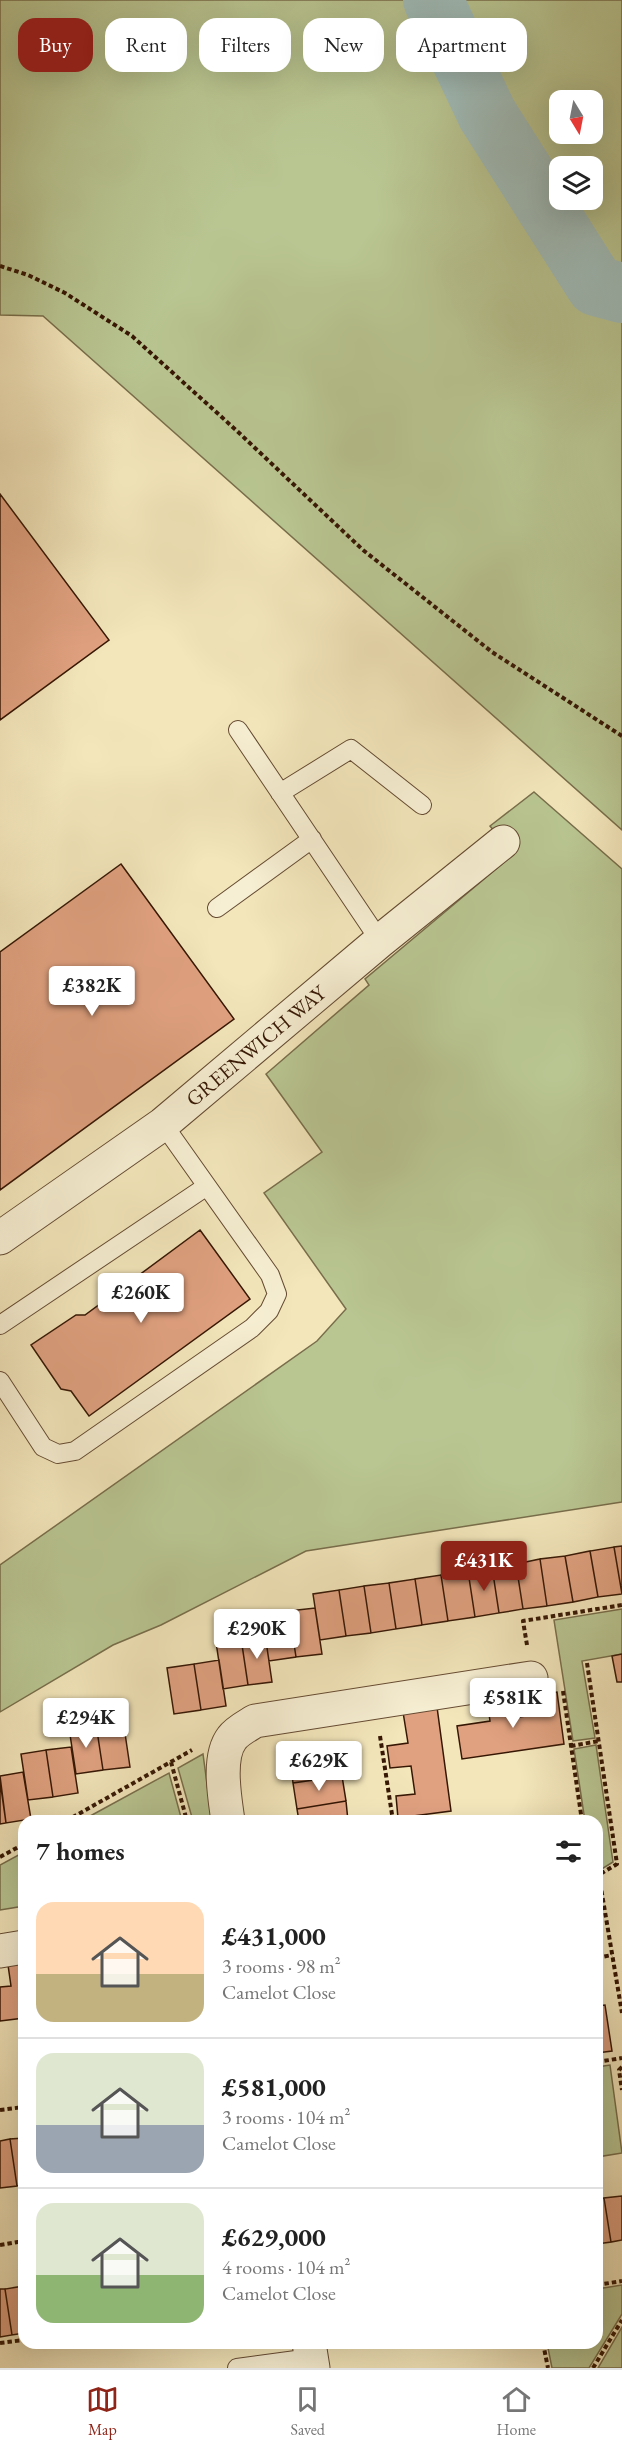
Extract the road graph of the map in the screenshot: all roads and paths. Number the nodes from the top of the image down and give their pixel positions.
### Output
1 (0, 267) edge
2 (238, 730) dead end
3 (622, 736) edge
4 (280, 793) junction
5 (422, 805) dead end
6 (312, 839) junction
7 (503, 842) dead end
8 (217, 908) dead end
9 (380, 941) junction
10 (163, 1124) junction
11 (207, 1186) junction
12 (0, 1238) edge
13 (0, 1326) edge
14 (0, 1381) edge
15 (622, 1605) edge
16 (587, 1663) dead end
17 (531, 1678) junction
18 (375, 1702) junction
19 (599, 1742) junction
20 (228, 1744) junction
21 (571, 1746) junction
22 (171, 1762) junction
23 (77, 1815) edge
24 (185, 1815) edge
25 (227, 1815) edge
26 (392, 1815) edge
27 (581, 1815) edge
28 (18, 1847) edge
29 (0, 1857) edge
30 (603, 1873) edge
31 (603, 1904) edge
32 (18, 1948) edge
33 (0, 1951) edge
34 (612, 1955) junction
35 (603, 1957) edge
36 (622, 2013) edge
37 (622, 2058) edge
38 (603, 2061) edge
39 (622, 2067) edge
40 (622, 2090) edge
41 (18, 2108) edge
42 (0, 2110) edge
43 (18, 2242) edge
44 (0, 2245) edge
45 (622, 2281) edge
46 (603, 2284) edge
47 (622, 2320) edge
48 (18, 2341) edge
49 (0, 2343) edge
50 (544, 2349) edge
51 (311, 2356) edge
52 (237, 2368) edge
53 (548, 2368) edge
54 (593, 2368) edge

1 - 3 path
2 - 4 lane
4 - 5 lane
4 - 6 lane
6 - 8 lane
6 - 9 lane
7 - 9 street, GREENWICH WAY
9 - 10 street, GREENWICH WAY
10 - 11 lane
10 - 12 street, GREENWICH WAY
11 - 13 lane
11 - 14 lane
15 - 17 path
16 - 19 path
17 - 18 street
17 - 21 path
18 - 20 street
18 - 26 path
19 - 21 path
19 - 30 path
20 - 22 path
20 - 25 street
21 - 27 path
22 - 23 path
22 - 24 path
28 - 29 path
31 - 34 path
32 - 33 street
34 - 35 path
34 - 36 path
37 - 38 path
39 - 40 path
41 - 42 path
43 - 44 path
45 - 46 path
47 - 54 path
48 - 49 path
50 - 53 path
51 - 52 lane

